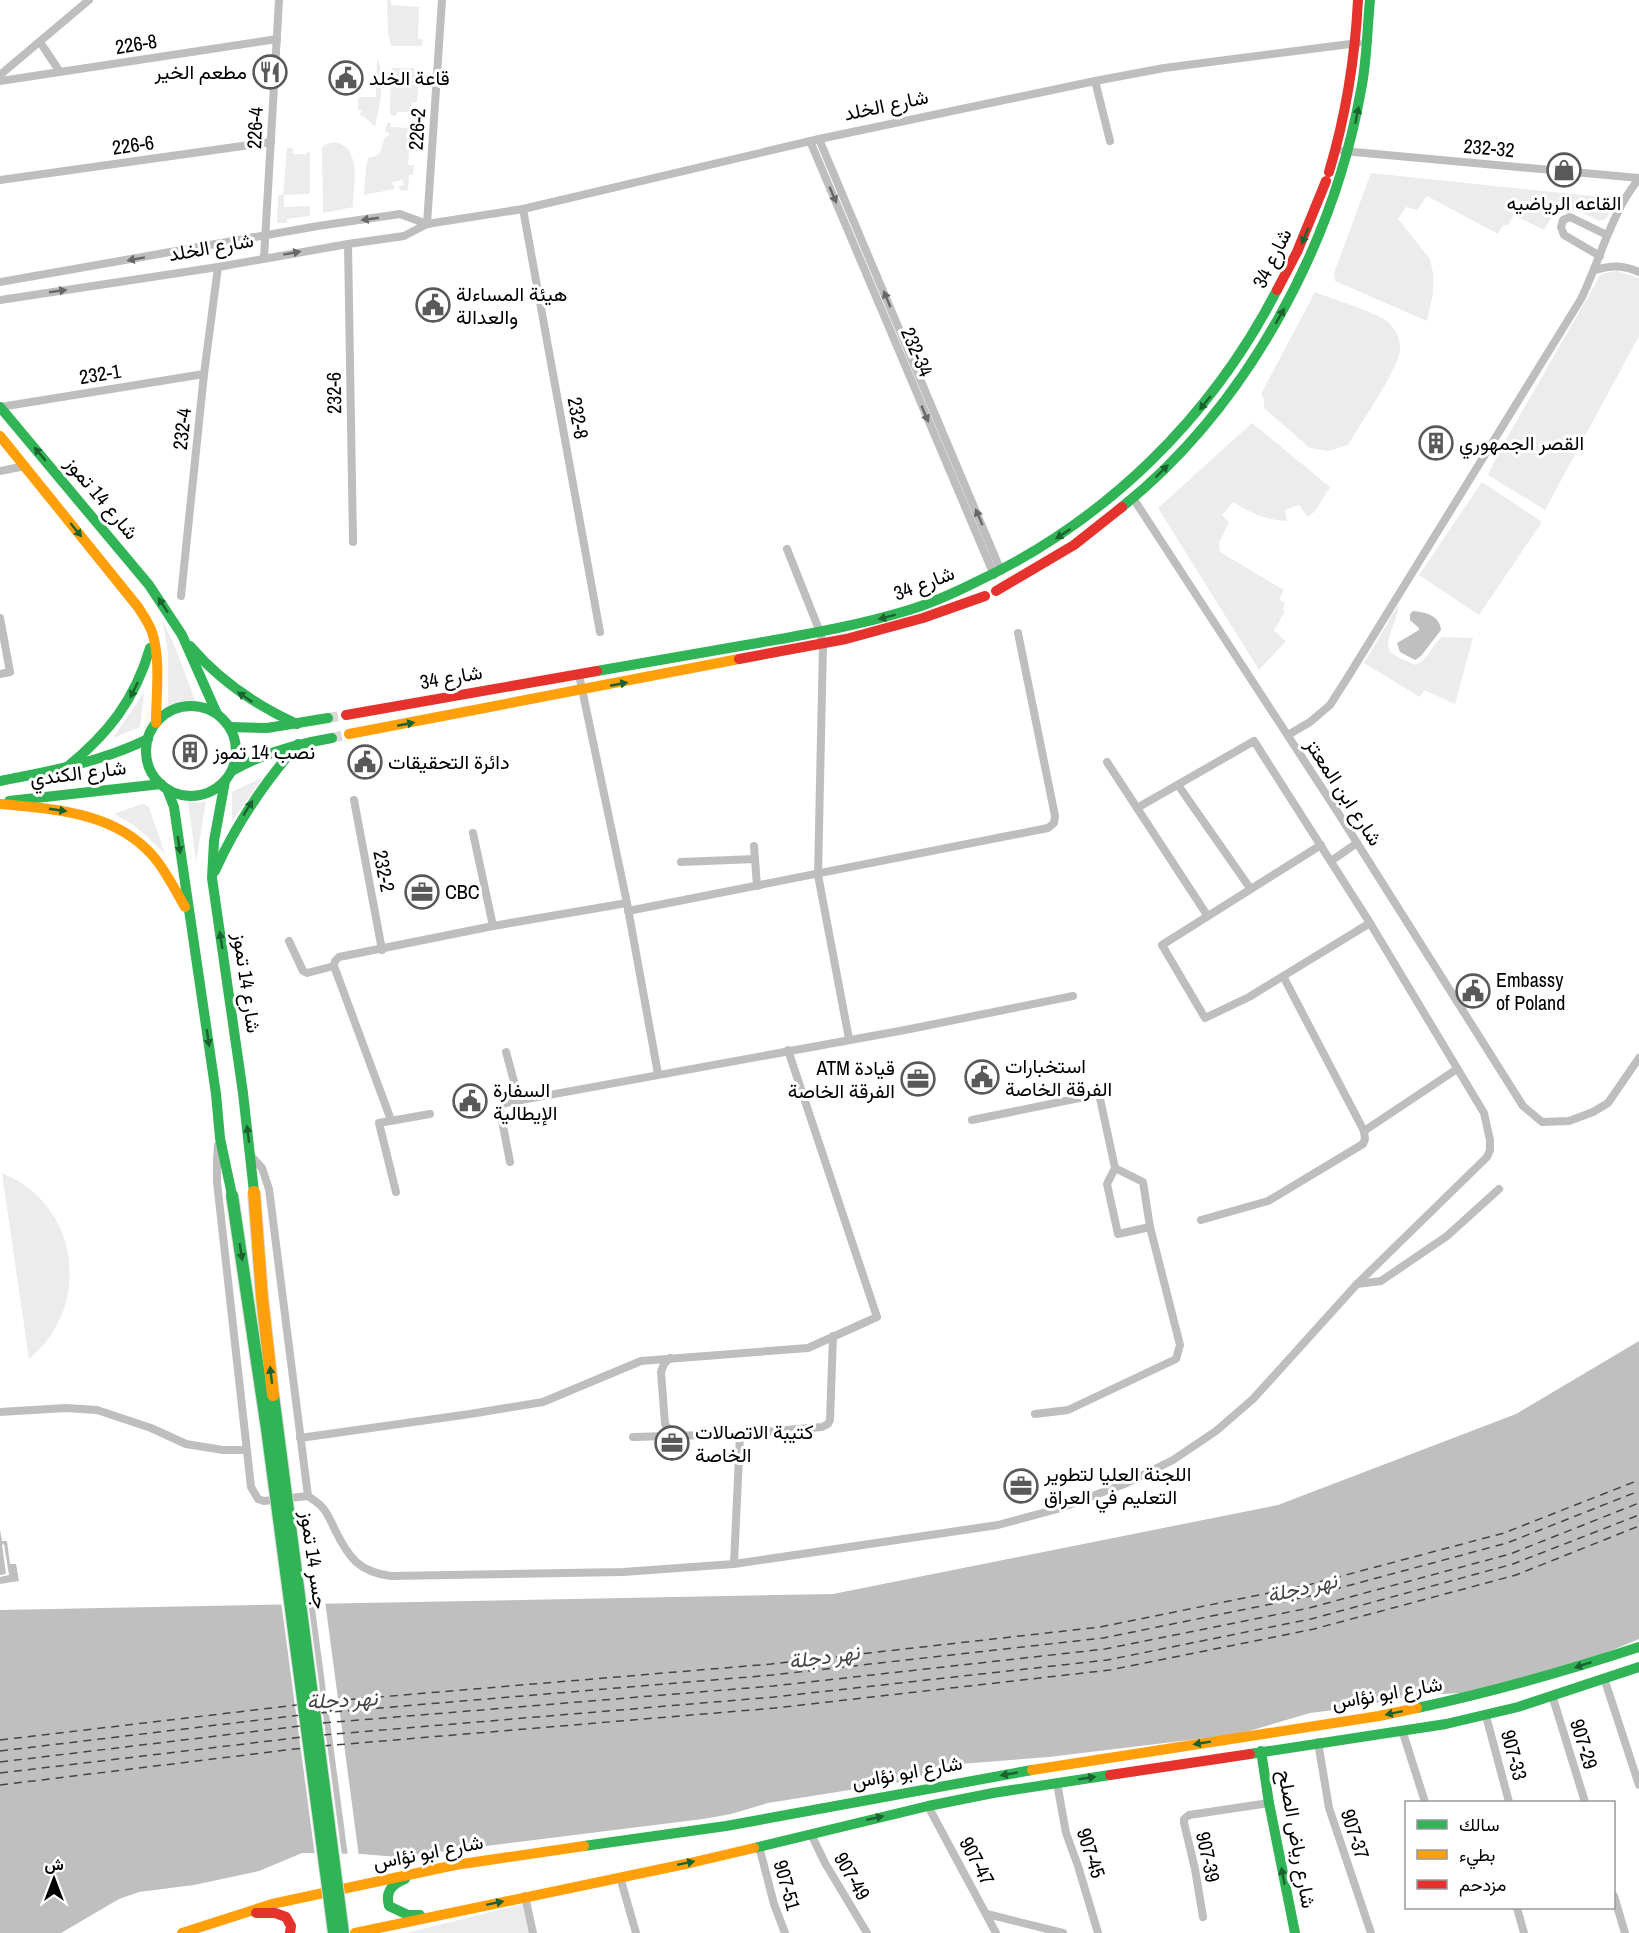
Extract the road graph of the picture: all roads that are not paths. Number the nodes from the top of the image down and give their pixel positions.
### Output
1 (89, 0) edge
2 (279, 0) edge
3 (442, 0) edge
4 (1358, 0) edge
5 (1370, 0) edge
6 (277, 39) junction
7 (1362, 41) junction
8 (40, 42) junction
9 (60, 72) junction
10 (0, 75) edge
11 (0, 81) edge
12 (1095, 81) junction
13 (819, 139) junction
14 (810, 141) junction
15 (1110, 141) dead end
16 (271, 142) junction
17 (1336, 151) junction
18 (1349, 152) junction
19 (827, 158) junction
20 (818, 162) junction
21 (1639, 178) edge
22 (0, 180) edge
23 (523, 209) junction
24 (427, 224) junction
25 (1607, 235) junction
26 (266, 236) junction
27 (348, 244) junction
28 (1600, 256) junction
29 (264, 258) junction
30 (218, 267) junction
31 (1595, 270) junction
32 (1639, 272) edge
33 (0, 282) edge
34 (0, 300) edge
35 (204, 374) junction
36 (0, 407) edge
37 (0, 436) edge
38 (25, 466) junction
39 (0, 471) edge
40 (1133, 498) junction
41 (353, 542) dead end
42 (787, 549) dead end
43 (997, 573) junction
44 (181, 596) dead end
45 (0, 618) edge
46 (600, 632) dead end
47 (1018, 633) dead end
48 (153, 635) junction
49 (182, 635) junction
50 (821, 638) junction
51 (0, 674) edge
52 (579, 675) junction
53 (582, 691) junction
54 (217, 714) junction
55 (346, 715) tunnel mouth
56 (328, 718) tunnel mouth
57 (156, 723) junction
58 (297, 724) junction
59 (230, 727) junction
60 (349, 734) tunnel mouth
61 (1288, 735) junction
62 (332, 738) tunnel mouth
63 (148, 739) junction
64 (298, 744) junction
65 (1107, 762) dead end
66 (66, 768) junction
67 (229, 776) junction
68 (0, 781) edge
69 (1178, 785) junction
70 (164, 786) junction
71 (354, 800) dead end
72 (0, 803) edge
73 (1137, 808) junction
74 (473, 833) dead end
75 (1357, 843) junction
76 (1321, 845) junction
77 (754, 846) dead end
78 (755, 859) junction
79 (1331, 861) junction
80 (681, 862) dead end
81 (818, 874) junction
82 (212, 878) junction
83 (757, 886) junction
84 (1250, 888) junction
85 (628, 907) junction
86 (189, 915) junction
87 (1207, 915) junction
88 (1370, 923) junction
89 (493, 927) junction
90 (289, 941) dead end
91 (382, 950) junction
92 (334, 966) junction
93 (1283, 976) junction
94 (1073, 996) dead end
95 (849, 1039) junction
96 (788, 1050) junction
97 (506, 1052) dead end
98 (1639, 1058) edge
99 (1457, 1069) junction
100 (658, 1074) junction
101 (519, 1100) junction
102 (430, 1114) dead end
103 (391, 1120) junction
104 (972, 1120) dead end
105 (1364, 1131) junction
106 (220, 1138) junction
107 (251, 1156) junction
108 (510, 1162) dead end
109 (1115, 1168) junction
110 (1499, 1189) dead end
111 (254, 1192) joint
112 (396, 1192) dead end
113 (1201, 1220) dead end
114 (1150, 1227) junction
115 (1357, 1284) junction
116 (833, 1336) junction
117 (670, 1358) junction
118 (0, 1412) edge
119 (1035, 1414) dead end
120 (740, 1434) junction
121 (673, 1436) junction
122 (633, 1437) dead end
123 (300, 1438) junction
124 (246, 1450) junction
125 (308, 1496) junction
126 (734, 1564) junction
127 (1639, 1647) edge
128 (1639, 1667) edge
129 (1604, 1678) junction
130 (1552, 1695) junction
131 (1486, 1716) junction
132 (1402, 1730) junction
133 (1318, 1742) junction
134 (1261, 1751) junction
135 (1057, 1783) junction
136 (1639, 1785) edge
137 (1424, 1801) edge
138 (1508, 1801) edge
139 (1584, 1801) edge
140 (1269, 1803) junction
141 (928, 1806) junction
142 (811, 1833) junction
143 (759, 1846) junction
144 (455, 1865) junction
145 (620, 1877) junction
146 (525, 1896) junction
147 (1615, 1899) edge
148 (474, 1907) junction
149 (1517, 1909) edge
150 (987, 1914) junction
151 (1203, 1917) dead end
152 (188, 1931) edge
153 (290, 1933) edge
154 (334, 1933) edge
155 (343, 1933) edge
156 (355, 1933) edge
157 (533, 1933) edge
158 (636, 1933) edge
159 (785, 1933) edge
160 (867, 1933) edge
161 (996, 1933) edge
162 (1063, 1933) edge
163 (1098, 1933) edge
164 (1295, 1933) edge
165 (1371, 1933) edge
166 (1524, 1933) edge
167 (1625, 1933) edge

1 - 8 street
2 - 6 street, 226-4
3 - 24 street, 226-2
4 - 7 main road
5 - 7 main road
6 - 9 street, 226-8
6 - 16 street, 226-4
7 - 12 street, شارع الخلد
7 - 17 main road, شارع 34
18 -> 7 main road, شارع 34
8 - 9 street
8 - 10 street
9 - 11 street, 226-8
12 - 13 street, شارع الخلد
12 - 15 street
13 - 14 street, شارع الخلد
13 - 19 street, 232-34
14 - 20 street, 232-34
14 - 23 street, شارع الخلد
16 - 22 street, 226-6
16 - 26 street, 226-4
17 - 18 street, 232-32
17 -> 43 main road, شارع 34
18 - 21 street, 232-32
40 -> 18 main road, شارع 34
19 - 20 street
43 -> 19 street, 232-34
20 -> 43 street, 232-34
21 - 25 street
23 - 24 street, شارع الخلد
23 - 46 street, 232-8
24 -> 26 street, شارع الخلد
24 - 27 street, شارع الخلد
25 - 28 street
25 - 28 street
26 - 29 street, 226-4
26 -> 33 street, شارع الخلد
29 -> 27 street, شارع الخلد
27 - 41 street, 232-6
28 - 31 street
29 - 30 street, شارع الخلد
34 -> 30 street, شارع الخلد
30 - 35 street, 232-4
31 - 32 street
31 - 61 street
35 - 36 street, 232-1
35 - 44 street, 232-4
49 -> 36 main road, شارع 14 تموز
37 - 38 main road, شارع 14 تموز
38 - 39 street
38 -> 48 main road, شارع 14 تموز
40 - 50 main road, شارع 34
40 - 61 street, شارع ابن المعتز
42 - 50 street
43 -> 50 main road, شارع 34
45 - 51 street
47 - 81 street
48 - 57 main road, شارع 14 تموز
48 -> 66 main road
49 - 54 main road, شارع 14 تموز
58 -> 49 main road
50 - 52 main road, شارع 34
53 -> 50 main road, شارع 34
50 - 81 street
52 - 53 street
52 - 55 main road, شارع 34
60 -> 53 main road, شارع 34
53 - 85 street
54 - 57 main road
54 - 59 main road
56 - 58 main road
57 - 63 main road
58 - 59 main road
59 - 67 main road
61 - 75 street, شارع ابن المعتز
62 - 64 main road
63 - 66 main road, شارع الكندي
63 - 70 main road
64 - 67 main road
82 -> 64 main road
65 - 73 street
66 - 68 main road, شارع الكندي
67 - 70 main road
67 - 82 main road, شارع 14 تموز
69 - 73 street
69 - 76 street
69 - 84 street
70 - 72 main road, شارع الكندي
70 -> 86 main road
71 - 91 street, 232-2
72 -> 86 main road
73 - 87 street
74 - 89 street
75 - 79 street
75 - 98 street, شارع ابن المعتز
76 - 79 street
76 - 84 street
77 - 78 street
78 - 80 street
78 - 83 street
79 - 88 street
81 - 83 street
81 - 95 street
107 -> 82 main road, شارع 14 تموز
83 - 85 street
84 - 87 street
85 - 89 street
85 - 100 street
86 -> 106 main road
87 - 93 street
88 - 93 street
88 - 99 street
89 - 91 street
90 - 92 street
91 - 92 street
92 - 103 street
93 - 105 street
94 - 95 street
95 - 96 street
96 - 100 street
96 - 116 street
97 - 101 street
99 - 105 street
99 - 115 street
100 - 101 street
101 - 108 street
102 - 103 street
103 - 112 street
104 - 109 street
105 - 113 street
106 - 124 street
106 -> 154 main road, جسر 14 تموز, bridge
107 - 111 main road, شارع 14 تموز
107 - 123 street
109 - 114 street
109 - 114 street
110 - 115 street
155 -> 111 main road, جسر 14 تموز, bridge
114 - 119 street
115 - 126 street
116 - 117 street
116 - 120 street
117 - 121 street
117 - 123 street
118 - 124 street
120 - 121 street
120 - 126 street
121 - 122 street
123 - 125 street
124 - 125 street
125 - 126 street
127 -> 144 main road, شارع ابو نؤاس
128 - 129 main road, شارع ابو نؤاس
129 - 130 main road, شارع ابو نؤاس
129 - 136 street
130 - 131 main road, شارع ابو نؤاس
130 - 139 street, 907-29
131 - 132 main road, شارع ابو نؤاس
131 - 138 street, 907-33
132 - 133 main road, شارع ابو نؤاس
132 - 137 street
133 - 134 main road, شارع ابو نؤاس
133 - 165 street, 907-37
135 -> 134 main road, شارع ابو نؤاس
134 - 140 main road, شارع رياض الصلح
135 - 141 main road, شارع ابو نؤاس
135 - 163 street, 907-45
140 - 151 street, 907-39
164 -> 140 main road, شارع رياض الصلح
142 -> 141 main road, شارع ابو نؤاس
141 - 150 street, 907-47
142 - 143 main road, شارع ابو نؤاس
142 - 160 street, 907-49
145 -> 143 main road, شارع ابو نؤاس
143 - 159 street, 907-51
144 - 148 main road
144 - 152 main road, شارع ابو نؤاس
145 - 146 main road, شارع ابو نؤاس
145 - 158 street
148 -> 146 main road, شارع ابو نؤاس
146 - 157 street
147 - 167 street
148 - 156 main road, شارع ابو نؤاس
149 - 166 street
150 - 161 street, 907-47
150 - 162 street
152 - 153 main road

